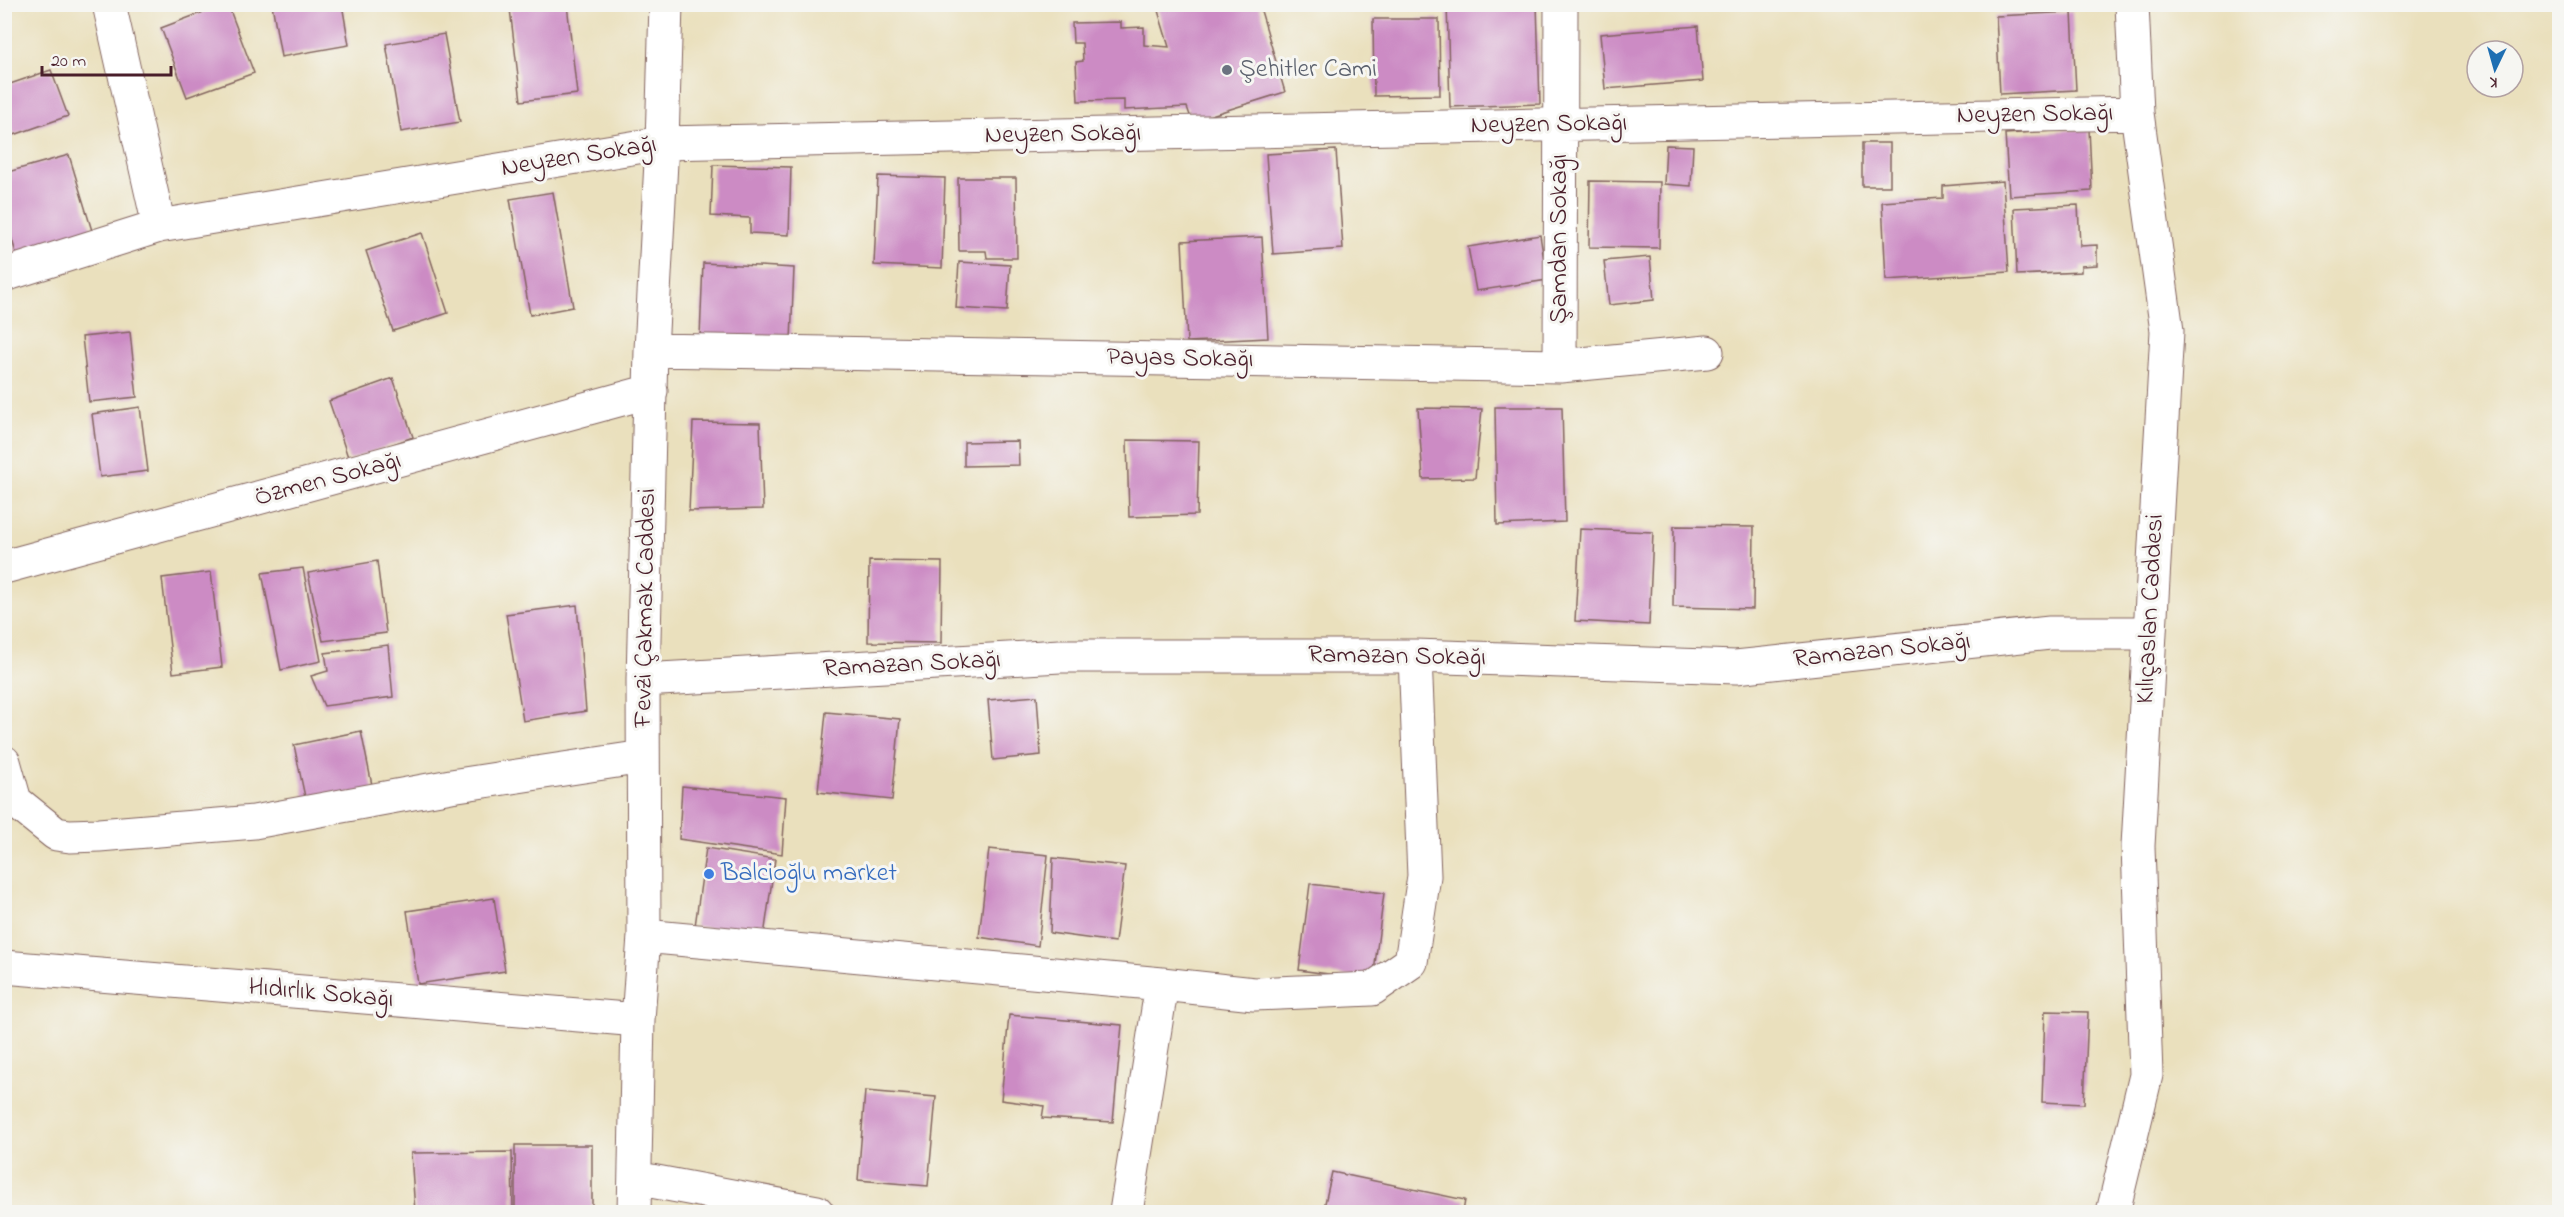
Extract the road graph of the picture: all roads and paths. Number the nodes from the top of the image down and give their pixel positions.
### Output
1 (109, 4) edge
2 (666, 4) edge
3 (1561, 4) edge
4 (2132, 4) edge
5 (2137, 113) junction
6 (1560, 125) junction
7 (662, 143) junction
8 (159, 226) junction
9 (4, 275) edge
10 (651, 350) junction
11 (1707, 352) dead end
12 (1560, 366) junction
13 (651, 392) junction
14 (4, 567) edge
15 (2150, 633) junction
16 (1415, 656) junction
17 (643, 680) junction
18 (643, 757) junction
19 (4, 762) edge
20 (644, 936) junction
21 (4, 967) edge
22 (1162, 984) junction
23 (638, 1020) junction
24 (635, 1178) junction
25 (634, 1212) edge
26 (817, 1212) edge
27 (1126, 1212) edge
28 (2113, 1212) edge

1 - 8 street
2 - 7 street, Fevzi Çakmak Caddesi
3 - 6 street, Şamdan Sokağı
4 - 5 street, Kılıçaslan Caddesi
5 - 6 street, Neyzen Sokağı
5 - 15 street, Kılıçaslan Caddesi
6 - 7 street, Neyzen Sokağı
6 - 12 street, Şamdan Sokağı
7 - 8 street, Neyzen Sokağı
7 - 10 street, Fevzi Çakmak Caddesi
8 - 9 street, Neyzen Sokağı
10 - 12 street, Payas Sokağı
10 - 13 street, Fevzi Çakmak Caddesi
11 - 12 street, Payas Sokağı
13 - 14 street, Özmen Sokağı
13 - 17 street, Fevzi Çakmak Caddesi
15 - 16 street, Ramazan Sokağı
15 - 28 street, Kılıçaslan Caddesi
16 - 17 street, Ramazan Sokağı
16 - 22 street
17 - 18 street, Fevzi Çakmak Caddesi
18 - 19 street
18 - 20 street, Fevzi Çakmak Caddesi
20 - 22 street
20 - 23 street, Fevzi Çakmak Caddesi
21 - 23 street, Hıdırlık Sokağı
22 - 27 street
23 - 24 street, Fevzi Çakmak Caddesi
24 - 25 street, Fevzi Çakmak Caddesi
24 - 26 street

